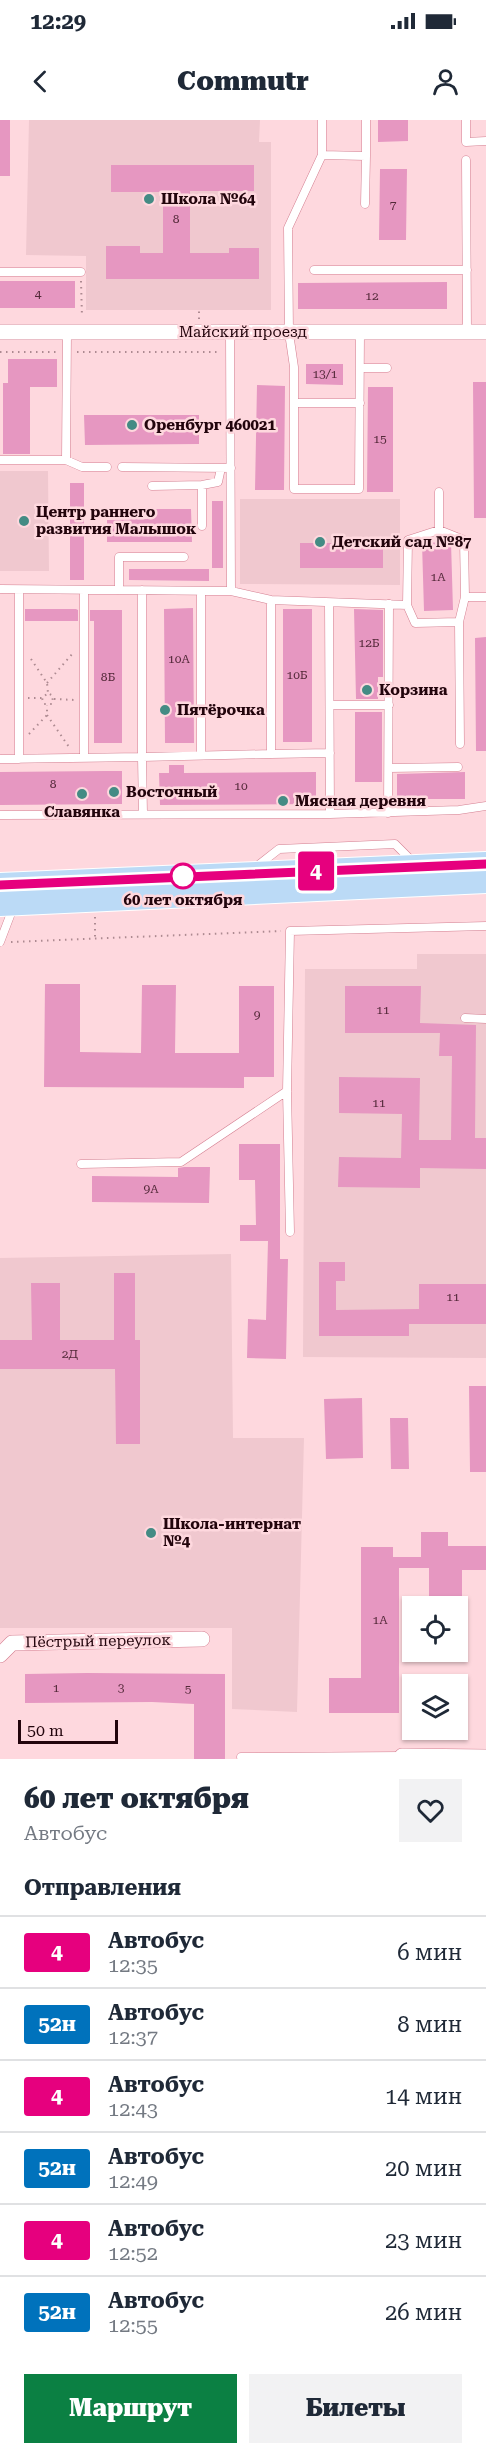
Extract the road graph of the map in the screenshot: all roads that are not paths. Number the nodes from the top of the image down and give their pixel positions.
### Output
1 (322, 120) edge
2 (366, 120) edge
3 (466, 120) edge
4 (486, 141) edge
5 (322, 155) junction
6 (366, 156) junction
7 (466, 160) dead end
8 (365, 204) dead end
9 (314, 270) dead end
10 (466, 270) junction
11 (0, 272) edge
12 (81, 272) road end
13 (0, 332) edge
14 (75, 332) junction
15 (467, 332) junction
16 (486, 332) edge
17 (230, 333) junction
18 (289, 333) junction
19 (360, 333) junction
20 (360, 368) junction
21 (387, 368) dead end
22 (294, 403) junction
23 (360, 403) junction
24 (0, 460) edge
25 (66, 460) junction
26 (107, 467) dead end
27 (122, 468) dead end
28 (221, 468) junction
29 (231, 468) junction
30 (152, 486) dead end
31 (202, 486) junction
32 (439, 492) dead end
33 (202, 526) dead end
34 (439, 530) junction
35 (184, 557) dead end
36 (0, 589) edge
37 (18, 590) junction
38 (84, 590) junction
39 (119, 590) junction
40 (142, 590) junction
41 (201, 591) junction
42 (231, 591) junction
43 (465, 597) junction
44 (486, 597) edge
45 (271, 600) junction
46 (329, 604) junction
47 (389, 604) junction
48 (407, 605) junction
49 (459, 622) junction
50 (330, 705) junction
51 (389, 705) junction
52 (460, 744) dead end
53 (330, 753) junction
54 (271, 754) junction
55 (201, 755) junction
56 (142, 756) junction
57 (80, 758) junction
58 (0, 759) edge
59 (19, 759) junction
60 (458, 767) dead end
61 (389, 768) junction
62 (486, 806) edge
63 (388, 813) junction
64 (143, 814) junction
65 (330, 814) junction
66 (0, 815) edge
67 (486, 864) edge
68 (486, 881) edge
69 (0, 885) edge
70 (7, 904) edge
71 (486, 926) edge
72 (1, 942) edge
73 (465, 1018) dead end
74 (486, 1018) edge
75 (287, 1091) junction
76 (81, 1164) dead end
77 (290, 1232) dead end
78 (202, 1639) dead end
79 (0, 1655) edge
80 (241, 1757) dead end
81 (392, 1757) edge
82 (486, 1757) edge

1 - 5 lane
2 - 6 lane
3 - 4 lane
5 - 6 lane
5 - 18 lane
6 - 8 lane
7 - 10 lane
9 - 10 lane
10 - 15 lane
11 - 12 lane
13 - 14 street, Майский проезд
14 - 17 street, Майский проезд
14 - 25 lane
15 - 16 street, Майский проезд
15 - 19 street, Майский проезд
17 - 18 street, Майский проезд
17 - 29 lane
18 - 19 street, Майский проезд
18 - 22 lane
19 - 20 lane
20 - 21 lane
20 - 23 lane
22 - 23 lane
22 - 23 lane
24 - 25 lane
25 - 26 lane
27 - 28 lane
28 - 29 lane
28 - 31 lane
29 - 42 lane
30 - 31 lane
31 - 33 lane
32 - 34 lane
34 - 43 lane
34 - 48 lane
35 - 39 lane
36 - 37 lane
37 - 38 lane
37 - 59 lane
38 - 39 lane
38 - 57 lane
39 - 40 lane
40 - 41 lane
40 - 56 lane
41 - 42 lane
41 - 55 lane
42 - 45 lane
43 - 44 lane
43 - 49 lane
45 - 46 lane
45 - 54 lane
46 - 47 lane
46 - 50 lane
47 - 48 lane
47 - 51 lane
48 - 49 lane
49 - 52 lane
50 - 51 lane
50 - 53 lane
51 - 61 lane
53 - 54 lane
53 - 65 lane
54 - 55 lane
55 - 56 lane
56 - 57 lane
56 - 64 lane
57 - 59 lane
58 - 59 lane
60 - 61 lane
61 - 63 lane
62 - 63 lane
63 - 65 lane
64 - 65 lane
64 - 66 lane
67 - 69 main road
68 - 70 main road
70 - 72 lane
71 - 75 lane
73 - 74 lane
75 - 76 lane
75 - 77 lane
78 - 79 street, Пёстрый переулок
80 - 81 lane
81 - 82 street

